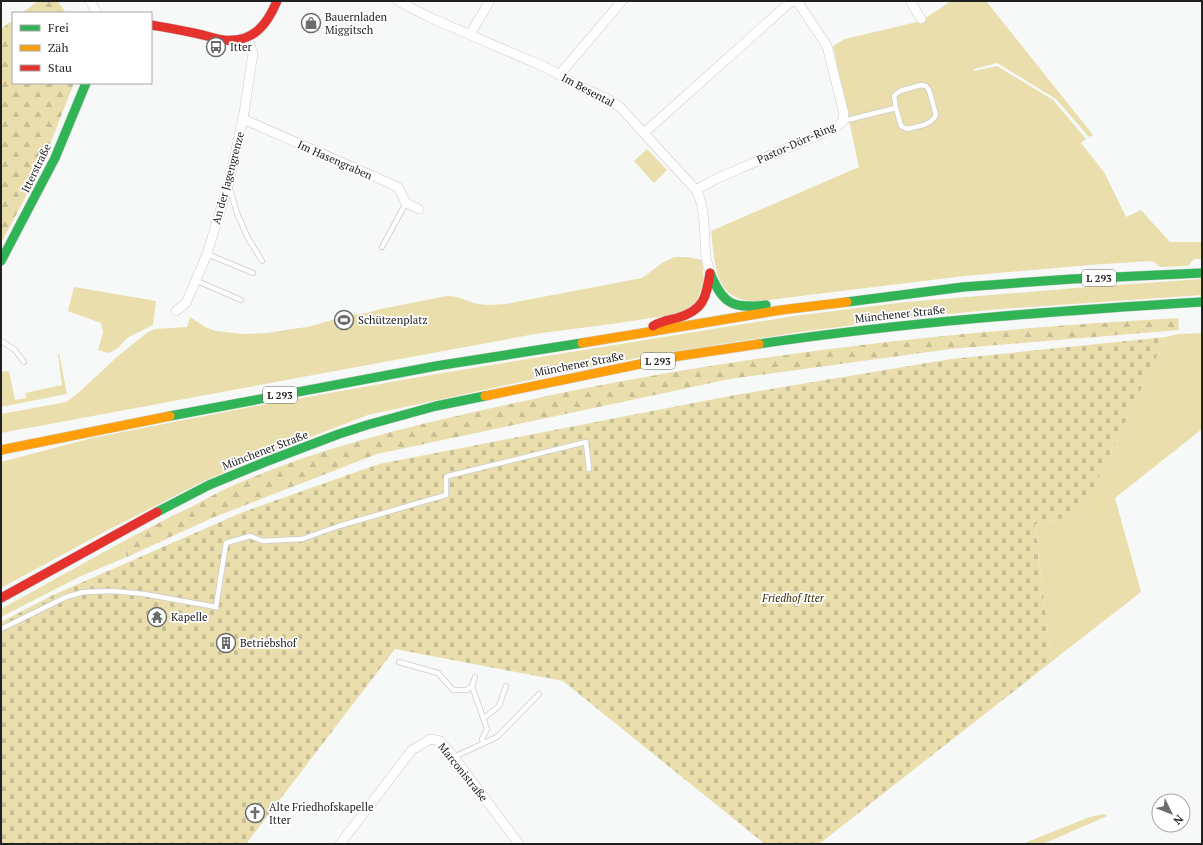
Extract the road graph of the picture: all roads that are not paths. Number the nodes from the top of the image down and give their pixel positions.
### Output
1 (90, 1) edge
2 (277, 1) edge
3 (398, 1) edge
4 (490, 1) edge
5 (622, 1) edge
6 (793, 1) edge
7 (797, 1) edge
8 (910, 1) edge
9 (96, 12) edge
10 (922, 18) dead end
11 (152, 25) edge
12 (470, 34) junction
13 (247, 37) junction
14 (559, 75) junction
15 (86, 84) edge
16 (896, 108) junction
17 (243, 119) junction
18 (843, 121) junction
19 (644, 133) junction
20 (228, 182) junction
21 (696, 190) junction
22 (406, 203) junction
23 (419, 209) dead end
24 (382, 247) dead end
25 (207, 254) junction
26 (1, 261) edge
27 (262, 261) dead end
28 (253, 273) dead end
29 (710, 273) junction
30 (1202, 273) edge
31 (195, 280) junction
32 (240, 300) dead end
33 (1202, 302) edge
34 (781, 310) junction
35 (176, 311) dead end
36 (641, 334) junction
37 (1, 341) edge
38 (24, 362) dead end
39 (1, 450) edge
40 (589, 469) dead end
41 (1, 598) edge
42 (1, 629) edge
43 (399, 662) dead end
44 (475, 677) dead end
45 (472, 686) junction
46 (506, 686) dead end
47 (539, 694) dead end
48 (484, 718) junction
49 (484, 743) junction
50 (454, 757) junction
51 (340, 844) edge
52 (519, 844) edge

1 - 9 street
2 - 13 main road
3 - 12 street, Im Besental
4 - 12 street
5 - 14 street
6 - 19 street
7 - 18 street, Pastor-Dörr-Ring
8 - 10 street
11 - 13 main road
12 - 14 street, Im Besental
13 - 17 street, An der Jagengrenze
14 - 19 street, Im Besental
15 - 26 main road, Itterstraße
16 - 16 lane
16 - 18 lane
17 - 20 street, An der Jagengrenze
17 - 22 street, Im Hasengraben
18 - 21 street, Pastor-Dörr-Ring
19 - 21 street, Im Besental
20 - 25 street, An der Jagengrenze
20 - 27 lane
21 - 29 street, Im Besental
22 - 23 street
22 - 24 lane
25 - 28 lane
25 - 31 street, An der Jagengrenze
29 - 34 main road
29 - 36 main road
30 - 34 main road, Münchener Straße / L 293
31 - 32 lane
31 - 35 street, An der Jagengrenze
33 - 41 main road, Münchener Straße / L 293
34 - 36 main road, Münchener Straße / L 293
36 - 39 main road, Münchener Straße / L 293
37 - 38 lane
40 - 42 lane
43 - 45 lane
44 - 45 lane
45 - 48 lane
46 - 48 lane
47 - 49 lane
48 - 49 lane
49 - 50 lane
50 - 51 street, Marconistraße
50 - 52 street, Marconistraße

